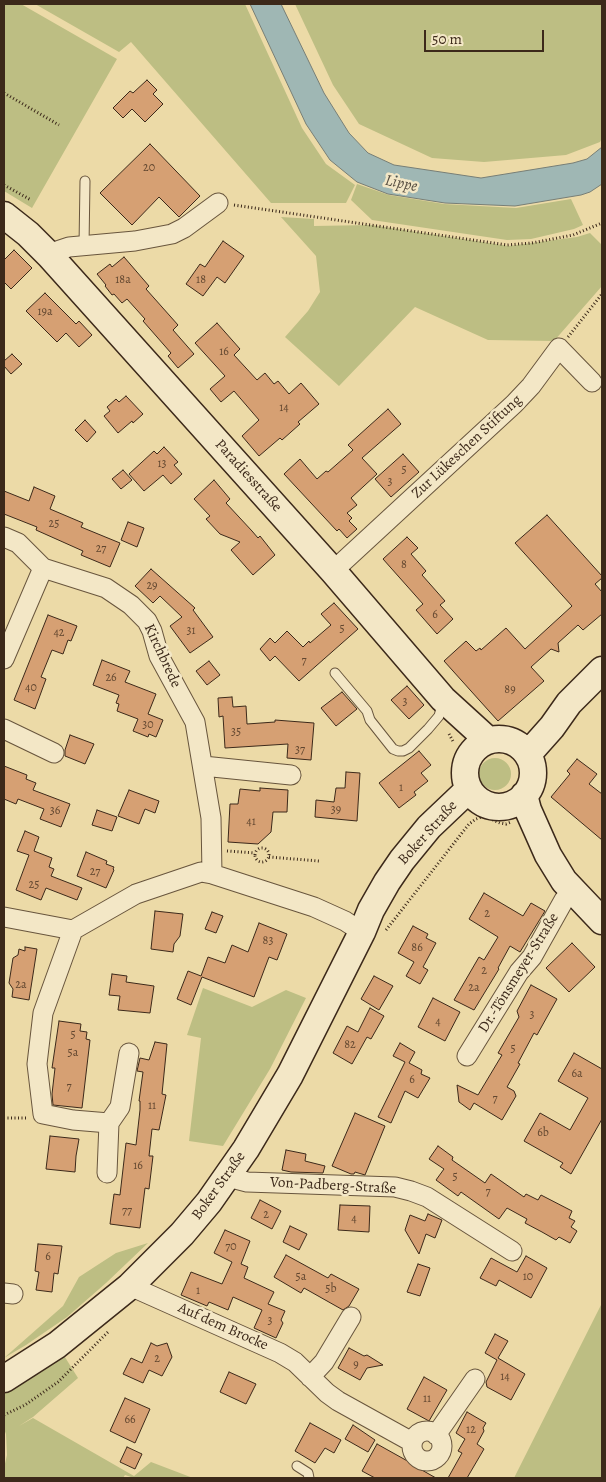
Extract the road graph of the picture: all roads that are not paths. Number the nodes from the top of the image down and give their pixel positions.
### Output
1 (85, 181) dead end
2 (218, 203) road end
3 (7, 221) edge
4 (84, 246) junction
5 (50, 256) junction
6 (592, 382) dead end
7 (4, 537) edge
8 (43, 568) junction
9 (333, 571) junction
10 (4, 659) edge
11 (602, 670) edge
12 (334, 673) dead end
13 (443, 699) junction
14 (4, 729) edge
15 (500, 747) junction
16 (54, 753) dead end
17 (204, 766) junction
18 (291, 775) dead end
19 (475, 795) junction
20 (515, 801) junction
21 (212, 874) junction
22 (573, 891) junction
23 (4, 917) edge
24 (602, 921) edge
25 (74, 930) junction
26 (362, 932) junction
27 (129, 1052) dead end
28 (467, 1056) dead end
29 (110, 1123) junction
30 (107, 1173) dead end
31 (228, 1177) junction
32 (512, 1252) dead end
33 (130, 1286) junction
34 (351, 1317) dead end
35 (310, 1377) junction
36 (4, 1379) edge
37 (474, 1379) dead end
38 (436, 1435) junction
39 (412, 1442) junction
40 (296, 1466) dead end
41 (309, 1478) edge

1 - 4 lane
2 - 4 street
3 - 5 main road, Paradiesstraße
4 - 5 street
5 - 9 main road, Paradiesstraße
6 - 9 street, Zur Lükeschen Stiftung
7 - 8 street, Kirchbrede
8 - 10 street
8 - 17 street, Kirchbrede
9 - 13 main road, Paradiesstraße
11 - 15 main road
12 - 13 lane
13 - 15 main road, Paradiesstraße
14 - 16 street
15 - 19 main road
15 - 20 main road
17 - 18 street
17 - 21 street, Kirchbrede
19 - 20 main road
19 - 26 main road, Boker Straße
20 - 22 main road
21 - 25 street
21 - 26 street
22 - 24 main road
22 - 28 street, Dr.-Tönsmeyer-Straße
23 - 25 street
25 - 29 street
26 - 31 main road, Boker Straße
27 - 29 street
29 - 30 street
31 - 32 street, Von-Padberg-Straße
31 - 33 main road, Boker Straße
33 - 35 street, Auf dem Brocke
33 - 36 main road, Boker Straße
34 - 35 street
35 - 39 street, Auf dem Brocke
37 - 38 street
38 - 39 street
38 - 39 street, Auf dem Brocke
40 - 41 lane

